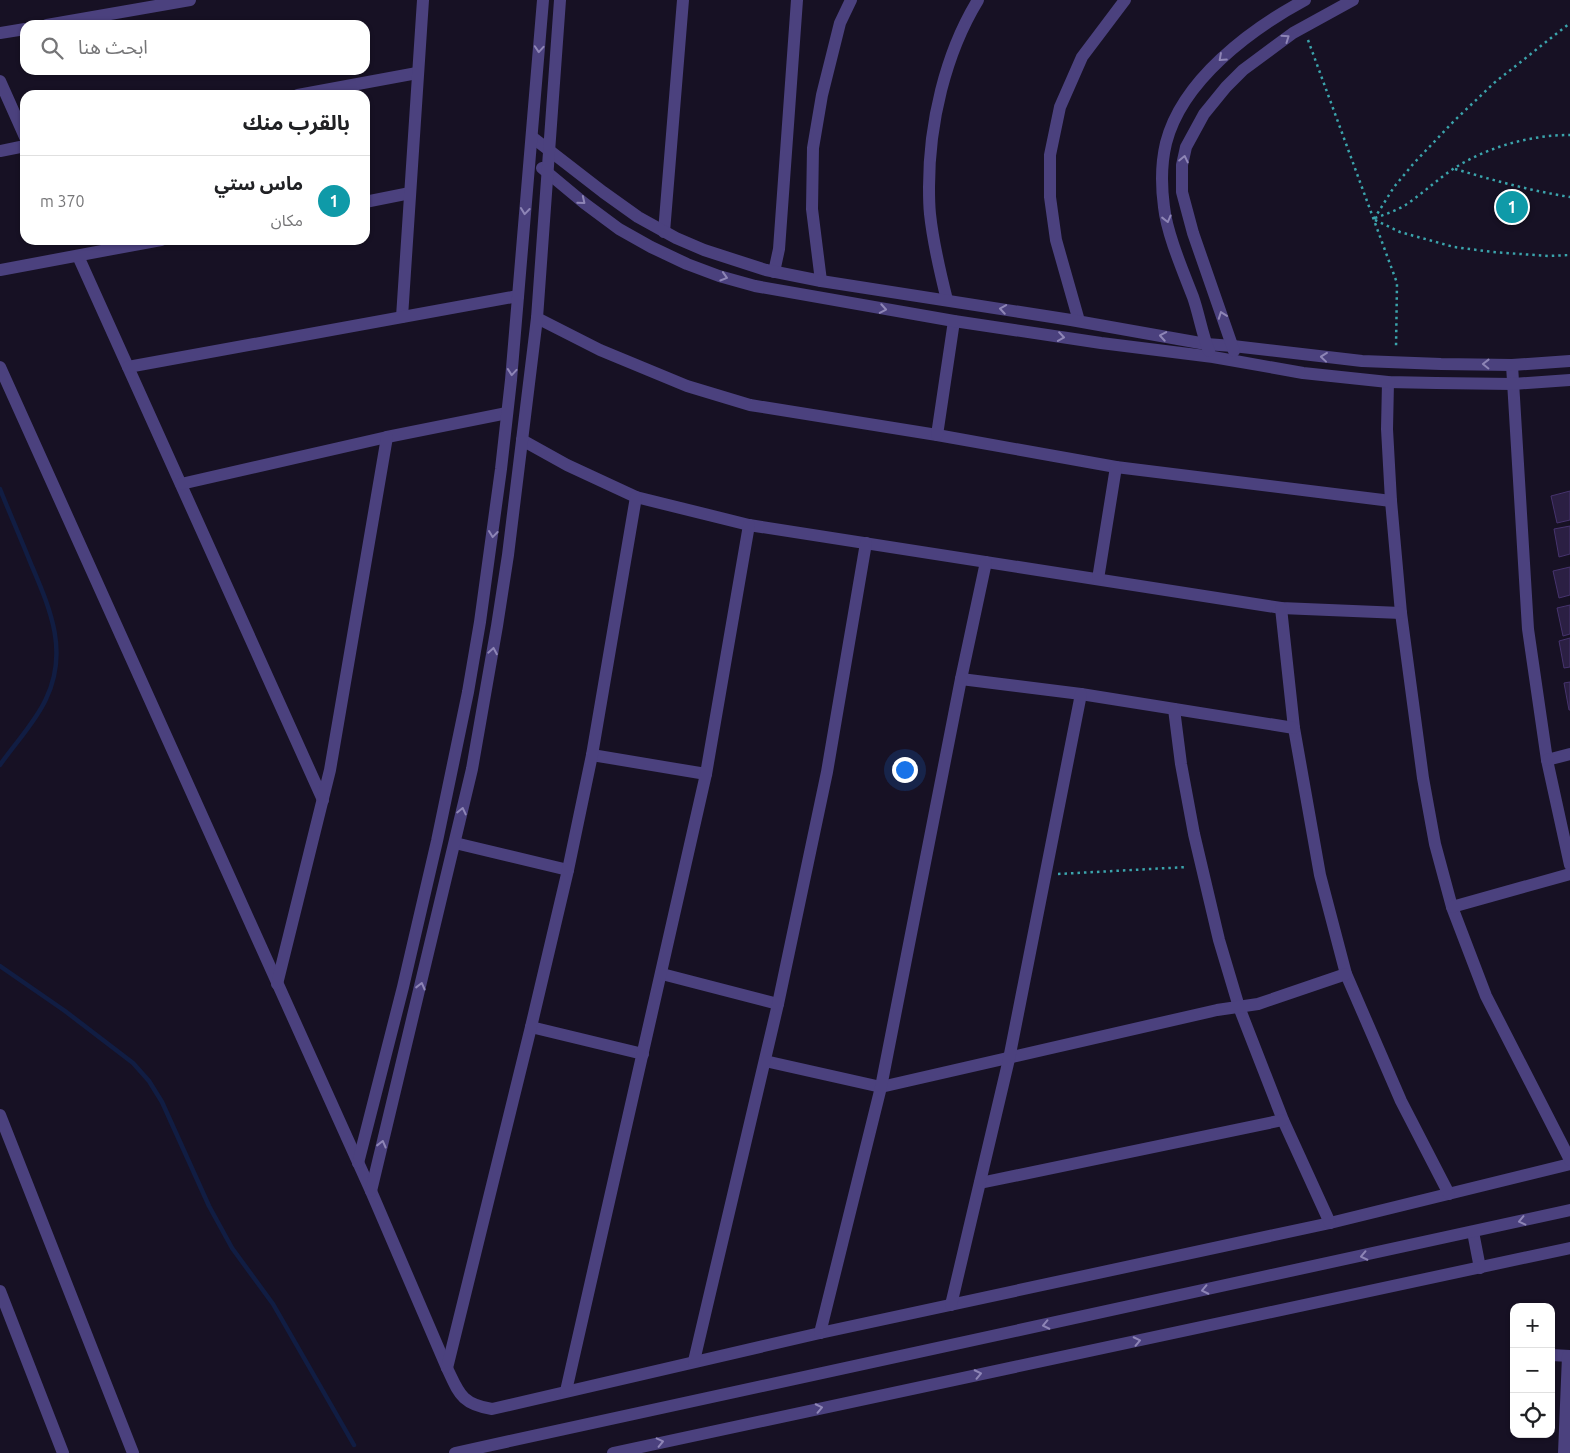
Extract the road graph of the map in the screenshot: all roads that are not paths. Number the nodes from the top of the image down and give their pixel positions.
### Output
1 (190, 0) edge
2 (423, 0) edge
3 (542, 0) edge
4 (560, 0) edge
5 (683, 0) edge
6 (797, 0) edge
7 (851, 0) edge
8 (978, 0) edge
9 (1125, 0) edge
10 (1305, 0) edge
11 (1353, 0) edge
12 (76, 20) edge
13 (20, 30) edge
14 (0, 33) edge
15 (417, 73) junction
16 (0, 81) edge
17 (325, 90) edge
18 (20, 126) edge
19 (532, 136) junction
20 (20, 147) edge
21 (549, 150) junction
22 (0, 151) edge
23 (530, 160) junction
24 (548, 172) junction
25 (410, 193) junction
26 (370, 201) edge
27 (664, 232) junction
28 (134, 245) edge
29 (78, 256) junction
30 (0, 270) edge
31 (774, 272) junction
32 (821, 281) junction
33 (518, 296) junction
34 (947, 300) junction
35 (402, 317) junction
36 (536, 318) junction
37 (1080, 321) junction
38 (954, 322) junction
39 (1206, 344) junction
40 (1233, 346) junction
41 (1213, 358) junction
42 (1236, 361) junction
43 (1570, 361) edge
44 (1512, 365) junction
45 (0, 367) edge
46 (128, 367) junction
47 (1570, 380) edge
48 (1388, 382) junction
49 (1513, 384) junction
50 (508, 413) junction
51 (937, 435) junction
52 (387, 437) junction
53 (522, 440) junction
54 (1116, 467) junction
55 (181, 484) junction
56 (636, 497) junction
57 (1390, 501) junction
58 (749, 525) junction
59 (866, 543) junction
60 (986, 562) junction
61 (1098, 579) junction
62 (1281, 608) junction
63 (1401, 613) junction
64 (472, 669) junction
65 (490, 672) junction
66 (961, 679) junction
67 (1081, 694) junction
68 (1174, 709) junction
69 (1294, 728) junction
70 (1570, 754) edge
71 (592, 755) junction
72 (1546, 760) junction
73 (706, 774) junction
74 (323, 800) junction
75 (455, 843) junction
76 (1570, 865) edge
77 (568, 870) junction
78 (1570, 874) edge
79 (1452, 907) junction
80 (662, 974) junction
81 (1346, 974) junction
82 (277, 984) junction
83 (778, 1004) junction
84 (1239, 1007) junction
85 (531, 1027) junction
86 (643, 1054) junction
87 (1009, 1059) junction
88 (765, 1061) junction
89 (881, 1087) junction
90 (0, 1114) edge
91 (1283, 1120) junction
92 (1570, 1160) edge
93 (358, 1163) junction
94 (1570, 1164) edge
95 (980, 1183) junction
96 (371, 1191) junction
97 (1449, 1194) junction
98 (1570, 1210) edge
99 (1330, 1223) junction
100 (1473, 1232) junction
101 (1570, 1248) edge
102 (1480, 1268) junction
103 (0, 1291) edge
104 (951, 1305) junction
105 (820, 1334) junction
106 (1555, 1355) edge
107 (1569, 1356) edge
108 (694, 1362) junction
109 (446, 1368) junction
110 (566, 1391) junction
111 (461, 1452) edge
112 (63, 1453) edge
113 (133, 1453) edge
114 (612, 1453) edge
115 (1564, 1453) edge

1 - 12 street
2 - 15 street
3 -> 19 street
4 - 21 street
5 - 27 street
6 - 31 street
7 - 32 street
8 - 34 street
9 - 37 street
10 -> 39 street
40 -> 11 street
13 - 14 street
15 - 17 street
15 - 25 street
16 - 18 street
19 - 21 street
19 - 23 street
20 - 22 street
21 - 24 street
21 - 27 street
23 - 24 street
23 -> 33 street
24 - 36 street
24 -> 38 street
25 - 26 street
25 - 35 street
27 - 31 street
28 - 29 street
29 - 30 street
29 - 46 street
31 - 32 street
32 - 34 street
33 - 35 street
33 -> 50 street
37 -> 34 street
35 - 46 street
36 - 51 street
36 - 53 street
39 -> 37 street
38 -> 41 street
38 - 51 street
39 - 40 street
39 - 41 street
40 - 42 street
44 -> 40 street
41 - 42 street
42 - 48 street
43 - 44 street
44 - 49 street
45 - 82 street
46 - 55 street
47 - 49 street
48 - 49 street
48 - 57 street
49 - 72 street
50 - 52 street
50 -> 64 street
51 - 54 street
52 - 55 street
52 - 74 street
53 - 56 street
65 -> 53 street
54 - 57 street
54 - 61 street
55 - 74 street
56 - 58 street
56 - 71 street
57 - 63 street
58 - 59 street
58 - 73 street
59 - 60 street
59 - 83 street
60 - 61 street
60 - 66 street
61 - 62 street
62 - 63 street
62 - 69 street
63 - 79 street
64 - 65 street
64 - 93 street
75 -> 65 street
66 - 67 street
66 - 89 street
67 - 68 street
67 - 87 street
68 - 69 street
68 - 84 street
69 - 81 street
70 - 72 street
71 - 73 street
71 - 77 street
72 - 76 street
73 - 80 street
74 - 82 street
75 - 77 street
96 -> 75 street
77 - 85 street
78 - 79 street
79 - 92 street
80 - 83 street
80 - 86 street
81 - 84 street
81 - 97 street
82 - 93 street
83 - 88 street
84 - 87 street
84 - 91 street
85 - 86 street
85 - 109 street
86 - 110 street
87 - 89 street
87 - 95 street
88 - 89 street
88 - 108 street
89 - 105 street
90 - 113 street
91 - 95 street
91 - 99 street
93 - 96 street
94 - 97 street
95 - 104 street
96 - 109 street
97 - 99 street
98 -> 100 street
99 - 104 street
100 - 102 street
100 -> 111 street
101 - 102 street
114 -> 102 street
103 - 112 street
104 - 105 street
105 - 108 street
106 - 107 street
107 - 115 street
108 - 110 street
109 - 110 street

